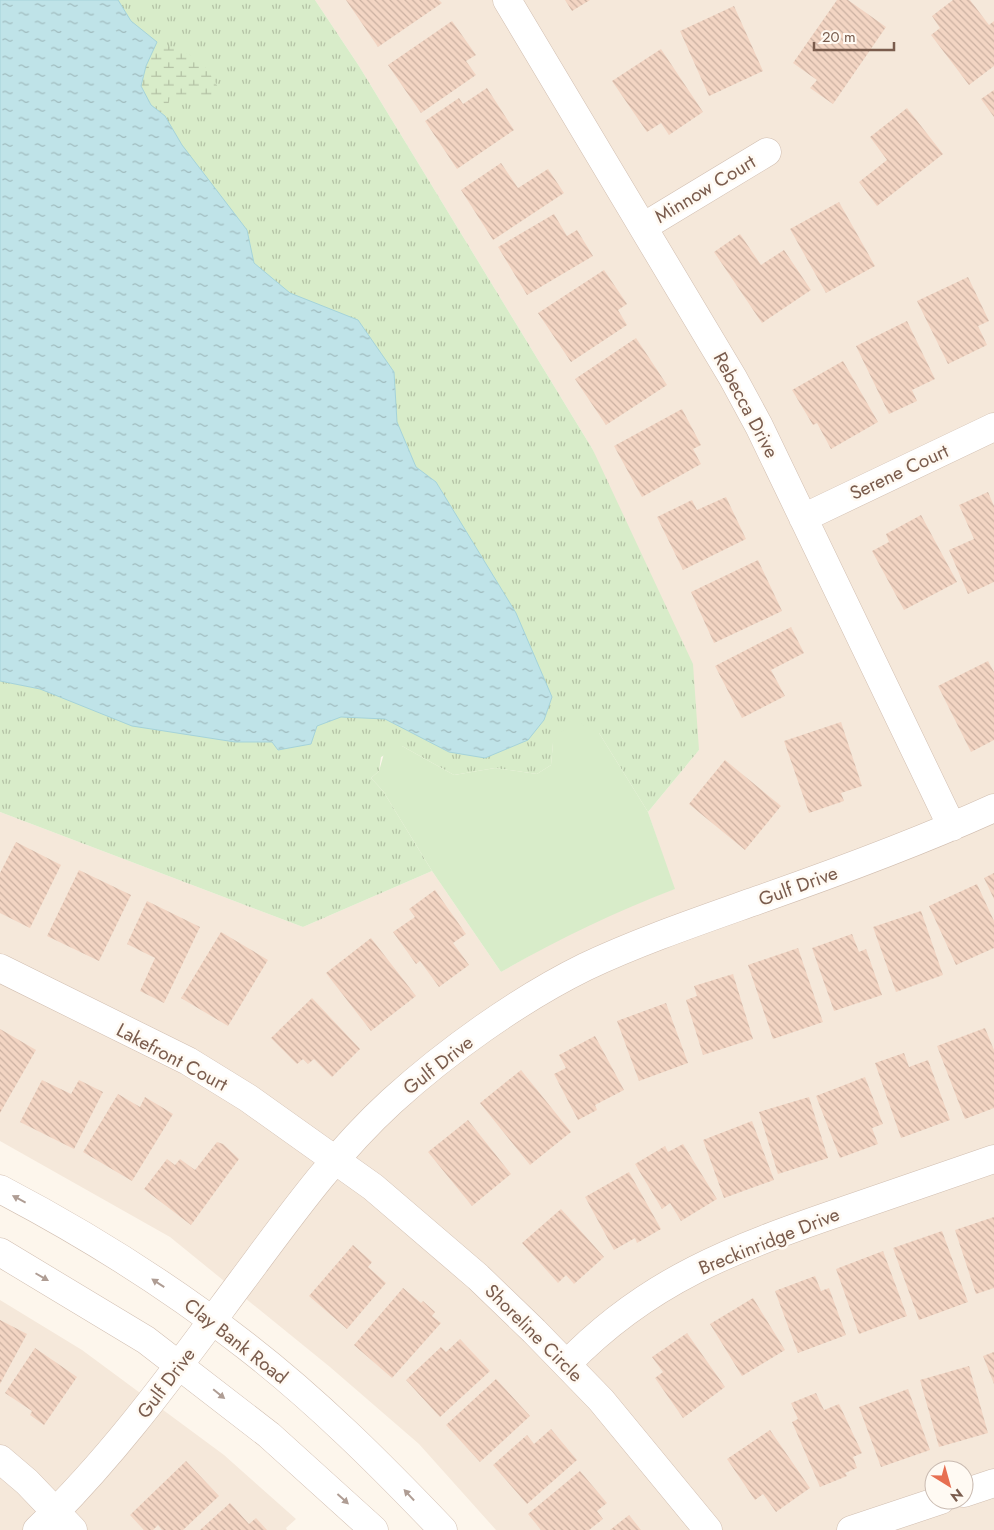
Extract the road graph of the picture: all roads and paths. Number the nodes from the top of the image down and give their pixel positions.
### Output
1 (507, 0) edge
2 (767, 152) dead end
3 (643, 227) junction
4 (994, 427) edge
5 (803, 518) junction
6 (994, 808) edge
7 (952, 827) junction
8 (0, 968) edge
9 (994, 1159) edge
10 (335, 1160) junction
11 (0, 1189) edge
12 (0, 1252) edge
13 (213, 1321) junction
14 (567, 1364) junction
15 (180, 1365) junction
16 (0, 1459) edge
17 (994, 1483) edge
18 (974, 1490) edge
19 (924, 1506) edge
20 (55, 1524) edge
21 (374, 1530) edge
22 (443, 1530) edge
23 (708, 1530) edge
24 (851, 1530) edge

1 - 3 street, Rebecca Drive
2 - 3 street, Minnow Court
3 - 5 street, Rebecca Drive
4 - 5 street, Serene Court
5 - 7 street, Rebecca Drive
6 - 7 street, Gulf Drive
7 - 10 street, Gulf Drive
8 - 10 street, Lakefront Court
9 - 14 street, Breckinridge Drive
10 - 13 street, Gulf Drive
10 - 14 street, Shoreline Circle
13 -> 11 street, Clay Bank Road
12 -> 15 street
13 - 15 street, Gulf Drive
22 -> 13 street, Clay Bank Road
14 - 23 street, Shoreline Circle
15 - 20 street, Gulf Drive
15 -> 21 street
16 - 20 street
17 - 18 street
19 - 24 street

